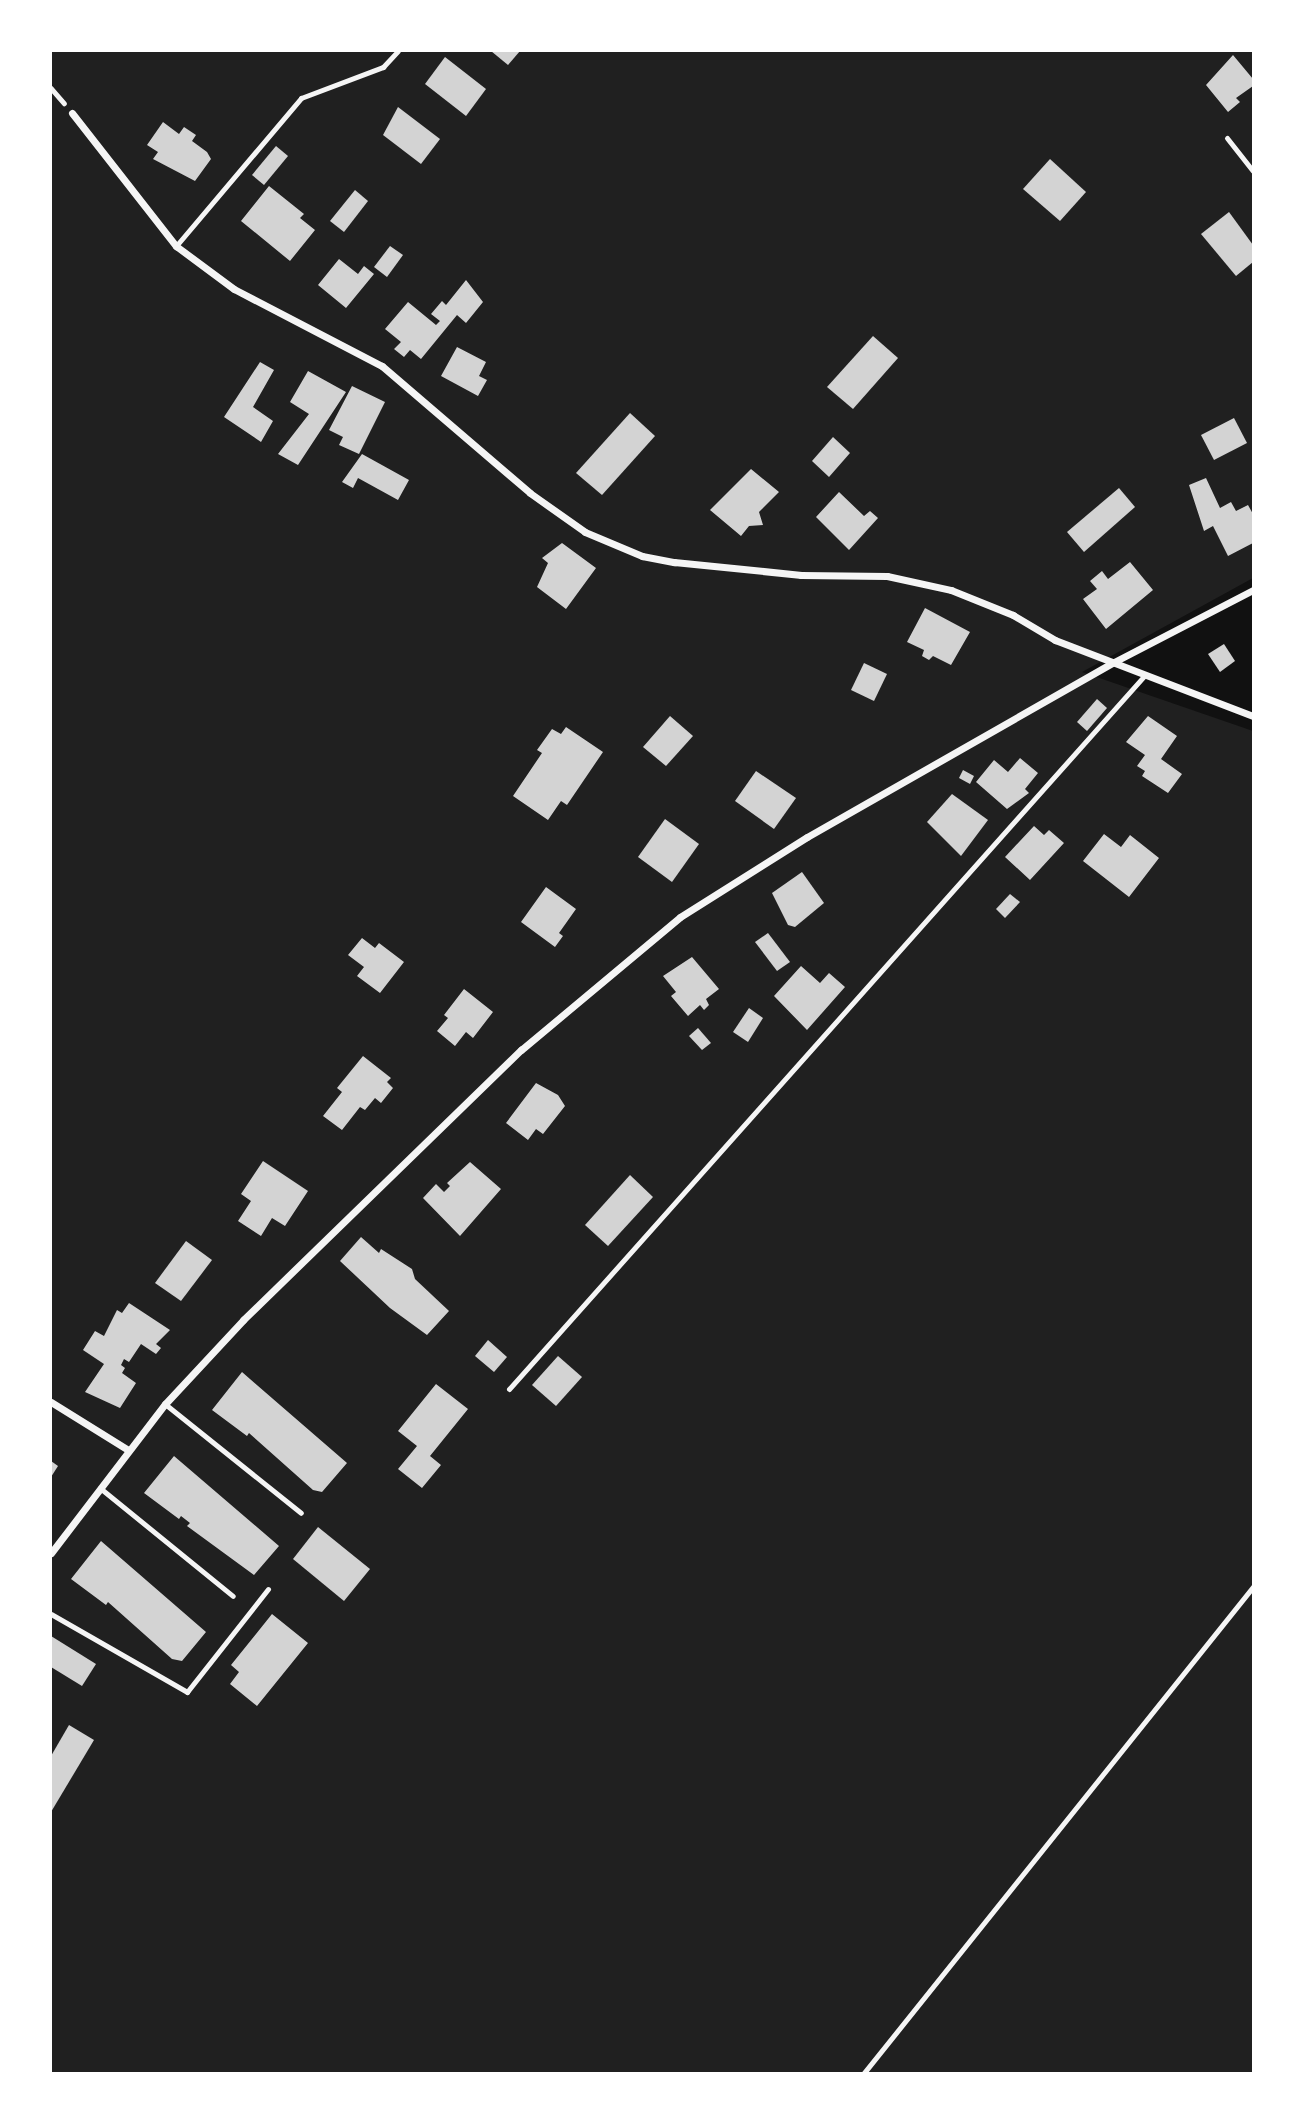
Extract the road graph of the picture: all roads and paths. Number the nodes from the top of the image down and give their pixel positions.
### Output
1 (398, 51) edge
2 (72, 113) dead end
3 (1227, 138) dead end
4 (1253, 171) edge
5 (176, 246) junction
6 (1253, 590) edge
7 (1114, 662) junction
8 (1145, 675) junction
9 (1253, 716) edge
10 (509, 1389) dead end
11 (51, 1402) edge
12 (166, 1404) junction
13 (128, 1450) junction
14 (99, 1487) junction
15 (302, 1513) dead end
16 (51, 1553) edge
17 (1253, 1587) edge
18 (268, 1589) dead end
19 (233, 1596) dead end
20 (51, 1614) edge
21 (864, 2073) edge

1 - 5 lane
2 - 5 street
3 - 4 lane
5 - 7 street
6 - 7 street
7 - 8 street
7 - 12 street
8 - 9 street
8 - 10 lane
11 - 13 street
12 - 13 street
12 - 15 lane
13 - 14 street
14 - 16 street
14 - 19 lane
17 - 21 path
18 - 20 lane

